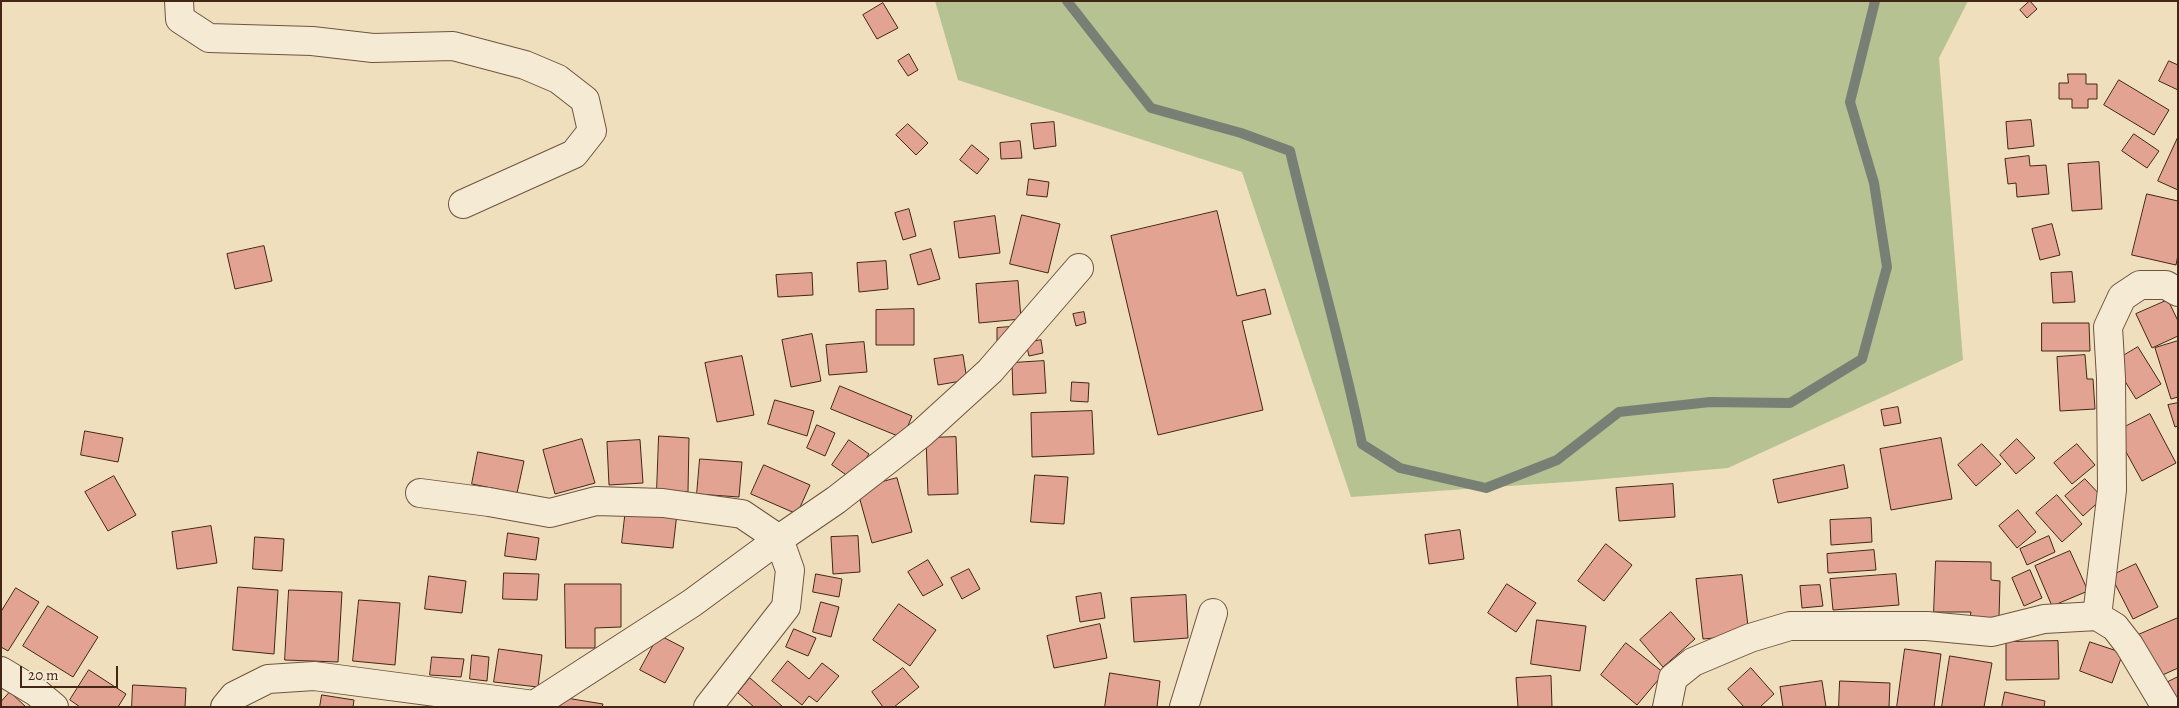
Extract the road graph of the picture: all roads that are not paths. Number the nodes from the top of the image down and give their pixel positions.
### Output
1 (179, 1) edge
2 (464, 204) dead end
3 (1079, 268) dead end
4 (2174, 286) edge
5 (420, 493) dead end
6 (779, 539) junction
7 (1213, 613) dead end
8 (2096, 616) junction
9 (1, 671) edge
10 (533, 706) edge
11 (54, 707) edge
12 (224, 707) edge
13 (708, 707) edge
14 (1184, 707) edge
15 (1667, 707) edge
16 (2166, 707) edge

1 - 2 street
3 - 6 street
4 - 8 street
5 - 6 street
6 - 10 street
6 - 13 street
7 - 14 street
8 - 15 street
8 - 16 street
9 - 11 street
10 - 12 street

